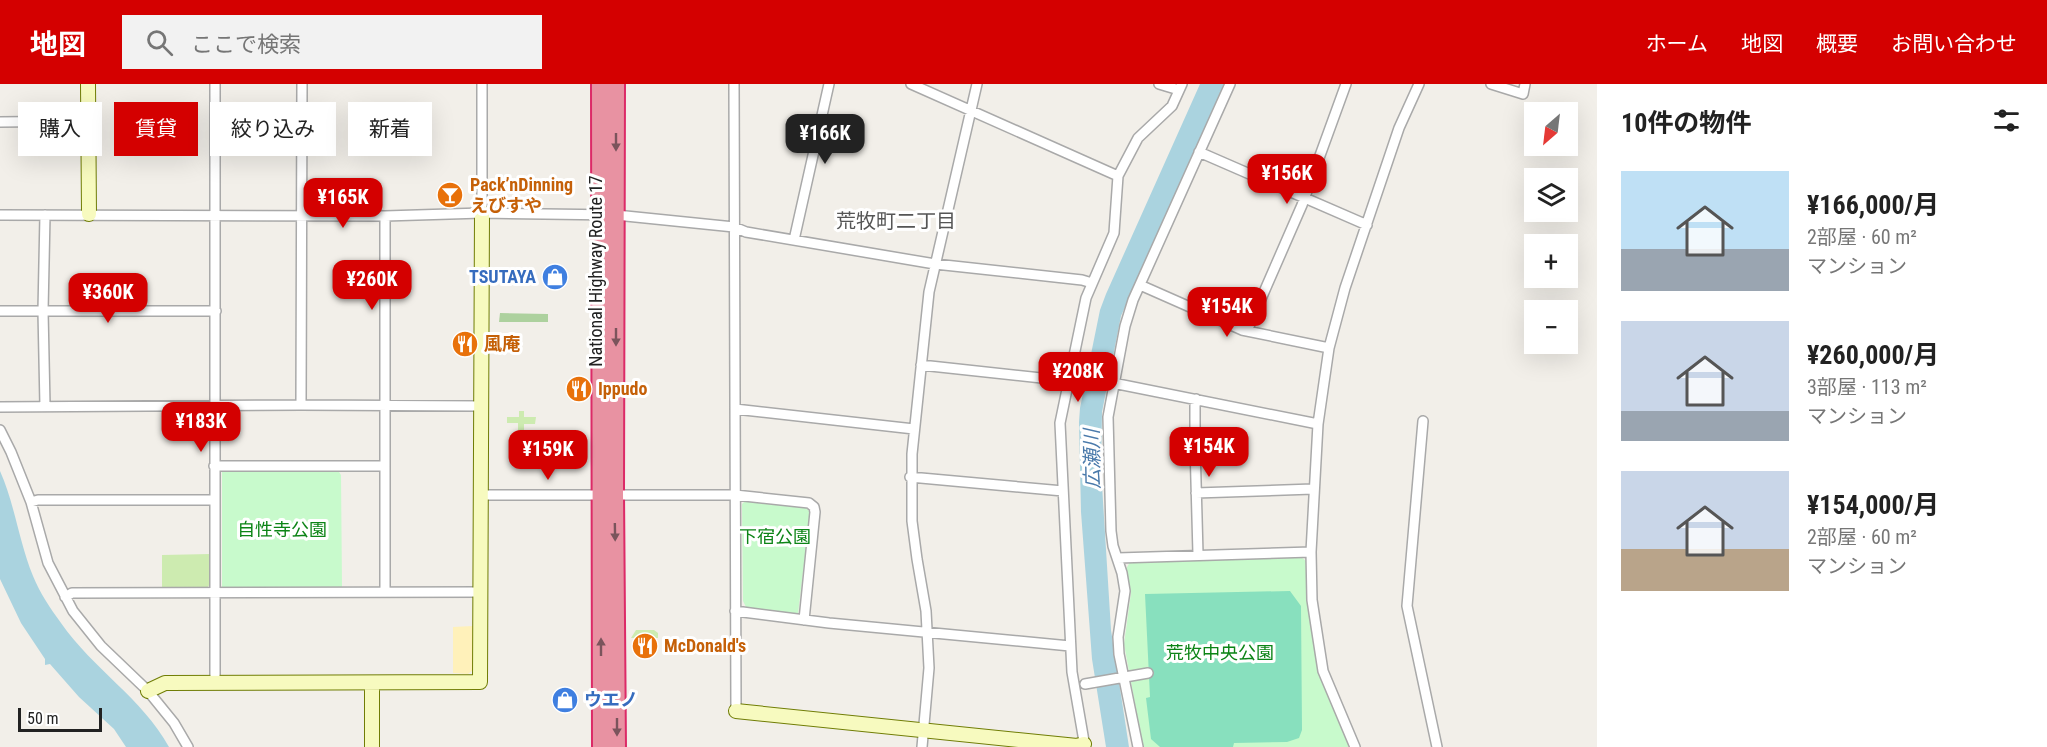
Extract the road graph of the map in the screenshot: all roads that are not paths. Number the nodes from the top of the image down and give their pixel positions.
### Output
1 (88, 84) edge
2 (215, 84) edge
3 (302, 84) edge
4 (482, 84) edge
5 (600, 84) edge
6 (616, 84) edge
7 (734, 84) edge
8 (829, 84) edge
9 (911, 84) edge
10 (977, 84) edge
11 (1159, 84) edge
12 (1230, 84) edge
13 (1346, 84) edge
14 (1419, 84) edge
15 (1491, 84) edge
16 (1525, 84) edge
17 (1180, 87) edge
18 (88, 102) edge
19 (971, 111) junction
20 (0, 122) edge
21 (18, 122) edge
22 (1199, 152) junction
23 (88, 156) edge
24 (1118, 176) junction
25 (1305, 198) junction
26 (482, 213) junction
27 (88, 214) junction
28 (0, 215) edge
29 (45, 215) junction
30 (215, 215) junction
31 (301, 215) junction
32 (608, 215) junction
33 (385, 216) junction
34 (1367, 225) junction
35 (734, 227) junction
36 (794, 240) junction
37 (935, 264) junction
38 (1092, 283) junction
39 (1140, 285) junction
40 (0, 311) edge
41 (43, 311) junction
42 (216, 311) junction
43 (1247, 331) junction
44 (1329, 348) junction
45 (921, 365) junction
46 (1069, 381) junction
47 (1113, 383) junction
48 (1196, 399) junction
49 (214, 405) junction
50 (301, 405) junction
51 (386, 405) junction
52 (45, 406) junction
53 (481, 406) junction
54 (0, 407) edge
55 (735, 409) junction
56 (1423, 421) dead end
57 (1318, 424) junction
58 (914, 429) junction
59 (0, 430) edge
60 (214, 466) junction
61 (385, 466) junction
62 (910, 477) junction
63 (1313, 489) junction
64 (1063, 491) junction
65 (1196, 493) junction
66 (482, 495) junction
67 (608, 495) junction
68 (735, 495) junction
69 (214, 500) junction
70 (31, 502) junction
71 (1311, 552) junction
72 (1198, 554) junction
73 (1118, 558) junction
74 (385, 592) junction
75 (482, 592) junction
76 (214, 593) junction
77 (65, 597) junction
78 (735, 611) junction
79 (804, 620) junction
80 (928, 632) junction
81 (1070, 646) junction
82 (1148, 673) dead end
83 (1122, 677) junction
84 (215, 681) junction
85 (372, 683) junction
86 (1089, 683) dead end
87 (148, 691) junction
88 (736, 711) joint
89 (923, 731) junction
90 (1084, 746) edge
91 (188, 747) edge
92 (372, 747) edge
93 (601, 747) edge
94 (617, 747) edge
95 (922, 747) edge
96 (1138, 747) edge
97 (1355, 747) edge
98 (1437, 747) edge

1 - 18 street
2 - 30 street
3 - 31 street
4 - 26 street
5 - 32 highway, National Highway Route 17
6 -> 32 highway, National Highway Route 17
7 - 35 street
8 - 36 street
9 - 19 street
10 - 19 street
11 - 17 street
12 - 22 street
13 - 25 street
14 - 34 street
15 - 16 street
17 - 24 street
19 - 24 street
19 - 37 street
20 - 21 street
22 - 25 street
22 - 39 street
23 - 27 street
24 - 38 street
25 - 34 street
25 - 43 street
26 - 32 street
26 - 33 street
26 - 53 street
27 - 29 street
27 - 30 street
28 - 29 street
29 - 41 street
30 - 31 street
30 - 42 street
31 - 33 street
31 - 50 street
32 - 35 street
32 - 67 highway, National Highway Route 17
33 - 51 street
34 - 44 street
35 - 36 street
35 - 55 street
36 - 37 street
37 - 38 street
37 - 45 street
38 - 46 street
39 - 43 street
39 - 47 street
40 - 41 street
41 - 42 street
41 - 52 street
42 - 49 street
43 - 44 street
44 - 57 street
45 - 46 street
45 - 58 street
46 - 47 street
46 - 64 street
47 - 48 street
47 - 73 street
48 - 57 street
48 - 65 street
49 - 50 street
49 - 52 street
49 - 60 street
50 - 51 street
51 - 53 street
51 - 61 street
52 - 54 street
53 - 66 street
55 - 58 street
55 - 68 street
56 - 98 street
57 - 63 street
58 - 62 street
59 - 70 street
60 - 61 street
60 - 69 street
61 - 74 street
62 - 64 street
62 - 80 street
63 - 65 street
63 - 71 street
64 - 81 street
65 - 72 street
66 - 67 street
66 - 75 street
67 - 68 street
93 -> 67 highway, National Highway Route 17
67 -> 94 highway, National Highway Route 17
68 - 78 street
68 - 79 street
69 - 70 street
69 - 76 street
70 - 77 street
71 - 72 street
71 - 97 street
72 - 73 street
73 - 83 street
74 - 75 street
74 - 76 street
75 - 85 street
76 - 77 street
76 - 84 street
77 - 87 street
78 - 79 street
78 - 88 street
79 - 80 street
80 - 81 street
80 - 89 street
81 - 90 street
82 - 83 street
83 - 86 street
83 - 96 street
84 - 85 street
84 - 87 street
85 - 92 street
87 - 91 street
88 - 89 street
89 - 90 street
89 - 95 street

